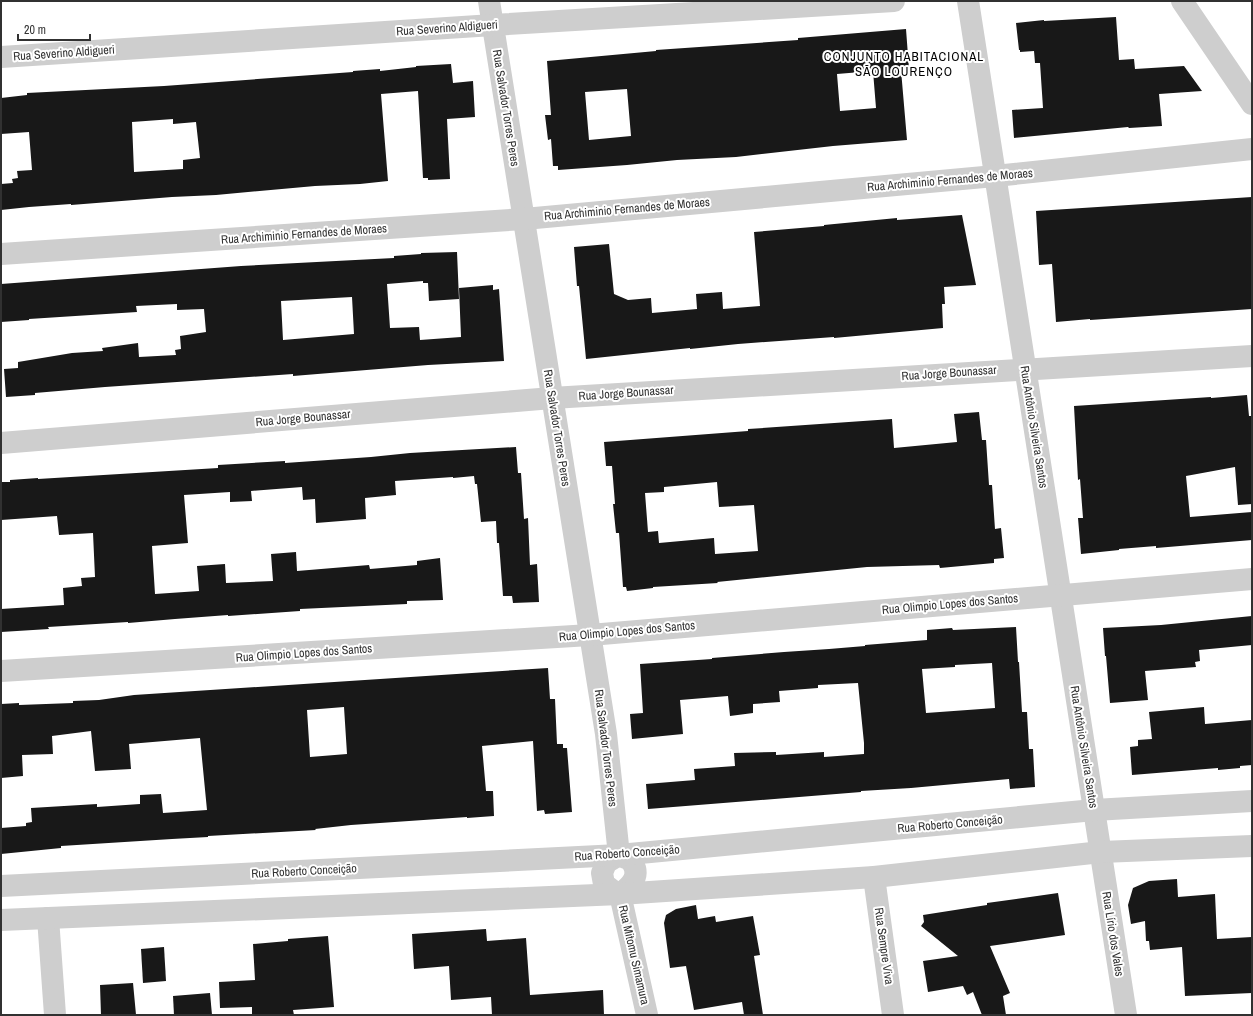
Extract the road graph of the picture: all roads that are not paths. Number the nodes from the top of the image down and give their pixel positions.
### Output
1 (489, 1) edge
2 (894, 1) edge
3 (968, 1) edge
4 (1182, 1) edge
5 (493, 25) junction
6 (1, 58) edge
7 (1252, 104) edge
8 (1252, 149) edge
9 (995, 176) junction
10 (524, 219) junction
11 (1, 254) edge
12 (1252, 356) edge
13 (1025, 368) junction
14 (552, 398) junction
15 (1, 443) edge
16 (1252, 580) edge
17 (1061, 595) junction
18 (590, 635) junction
19 (1, 671) edge
20 (1252, 801) edge
21 (1094, 810) junction
22 (1252, 846) edge
23 (1101, 852) junction
24 (619, 855) junction
25 (874, 877) junction
26 (1, 886) edge
27 (620, 894) junction
28 (48, 918) junction
29 (1, 920) edge
30 (55, 1015) edge
31 (647, 1015) edge
32 (893, 1015) edge
33 (1126, 1015) edge

1 - 5 street, Rua Salvador Torres Peres
2 - 5 street, Rua Severino Aldigueri
3 - 9 street, Rua Antônio Silveira Santos
4 - 7 street
5 - 6 street, Rua Severino Aldigueri
5 - 10 street, Rua Salvador Torres Peres
8 - 9 street, Rua Archiminio Fernandes de Moraes
9 - 10 street, Rua Archiminio Fernandes de Moraes
9 - 13 street, Rua Antônio Silveira Santos
10 - 11 street, Rua Archiminio Fernandes de Moraes
10 - 14 street, Rua Salvador Torres Peres
12 - 13 street, Rua Jorge Bounassar
13 - 14 street, Rua Jorge Bounassar
13 - 17 street, Rua Antônio Silveira Santos
14 - 15 street, Rua Jorge Bounassar
14 - 18 street, Rua Salvador Torres Peres
16 - 17 street, Rua Olimpio Lopes dos Santos
17 - 18 street, Rua Olimpio Lopes dos Santos
17 - 21 street, Rua Antônio Silveira Santos
18 - 19 street, Rua Olimpio Lopes dos Santos
18 - 24 street, Rua Salvador Torres Peres
20 - 21 street, Rua Roberto Conceição
21 - 23 street, Rua Antônio Silveira Santos
21 - 24 street, Rua Roberto Conceição
22 - 23 street
23 - 25 street
23 - 33 street, Rua Lírio dos Vales
24 - 26 street, Rua Roberto Conceição
24 - 27 street, Rua Mitomu Simamura
25 - 27 street
25 - 32 street, Rua Sempre Viva
27 - 28 street
27 - 31 street, Rua Mitomu Simamura
28 - 29 street
28 - 30 street

